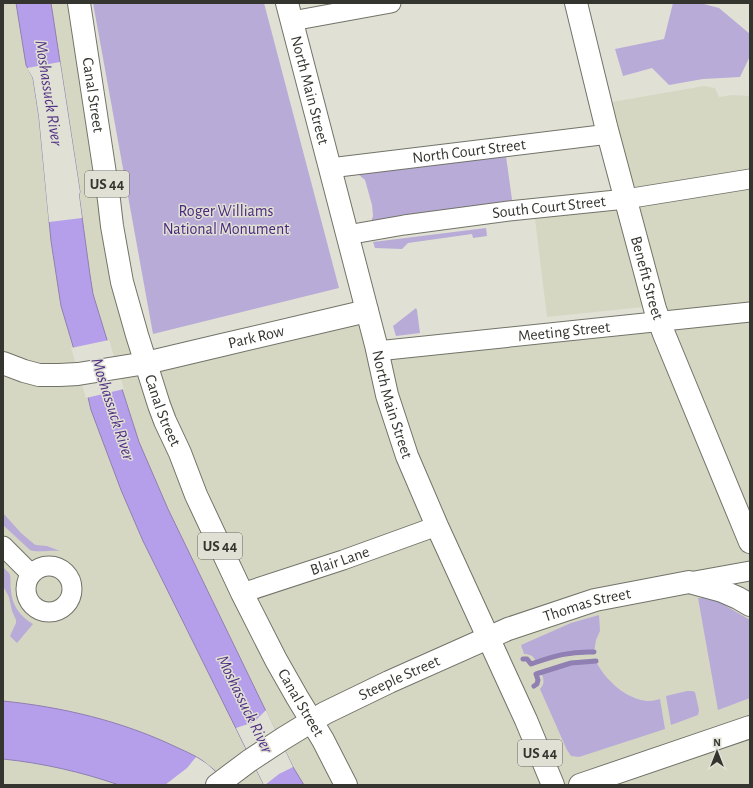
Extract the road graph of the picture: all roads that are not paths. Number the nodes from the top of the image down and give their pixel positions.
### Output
1 (79, 3) edge
2 (390, 3) edge
3 (576, 3) edge
4 (290, 12) edge
5 (609, 134) junction
6 (330, 168) junction
7 (750, 179) edge
8 (626, 199) junction
9 (347, 235) junction
10 (367, 311) junction
11 (750, 312) edge
12 (659, 322) junction
13 (377, 351) junction
14 (3, 363) edge
15 (146, 363) junction
16 (437, 526) junction
17 (750, 542) edge
18 (3, 546) edge
19 (750, 571) edge
20 (32, 574) dead end
21 (689, 582) junction
22 (242, 593) junction
23 (750, 605) edge
24 (488, 638) junction
25 (312, 720) junction
26 (750, 727) edge
27 (222, 781) edge
28 (346, 785) edge
29 (553, 785) edge
30 (580, 785) edge

1 - 15 main road, Canal Street / US 44
2 - 4 street
3 - 5 main road, Benefit Street
4 - 6 main road, North Main Street / US 44
5 - 6 street, North Court Street
5 - 8 main road, Benefit Street
6 - 9 main road, North Main Street / US 44
7 - 8 street, South Court Street
8 - 9 street, South Court Street
8 - 12 main road, Benefit Street
9 - 10 main road, North Main Street / US 44
10 - 13 main road, North Main Street / US 44
10 - 15 main road, Park Row
11 - 12 street, Meeting Street
12 - 13 street, Meeting Street
12 - 17 main road, Benefit Street
13 - 16 main road, North Main Street / US 44
14 - 15 main road, Park Row
15 - 22 main road, Canal Street / US 44
16 - 22 street, Blair Lane
16 - 24 main road, North Main Street / US 44
18 - 20 street
19 - 21 street, Thomas Street
21 - 23 main road, Thomas Street
21 - 24 main road, Thomas Street
22 - 25 main road, Canal Street / US 44
24 - 25 main road, Steeple Street
24 - 29 main road, North Main Street / US 44
25 - 27 main road, Steeple Street
25 - 28 main road, Canal Street
26 - 30 main road

